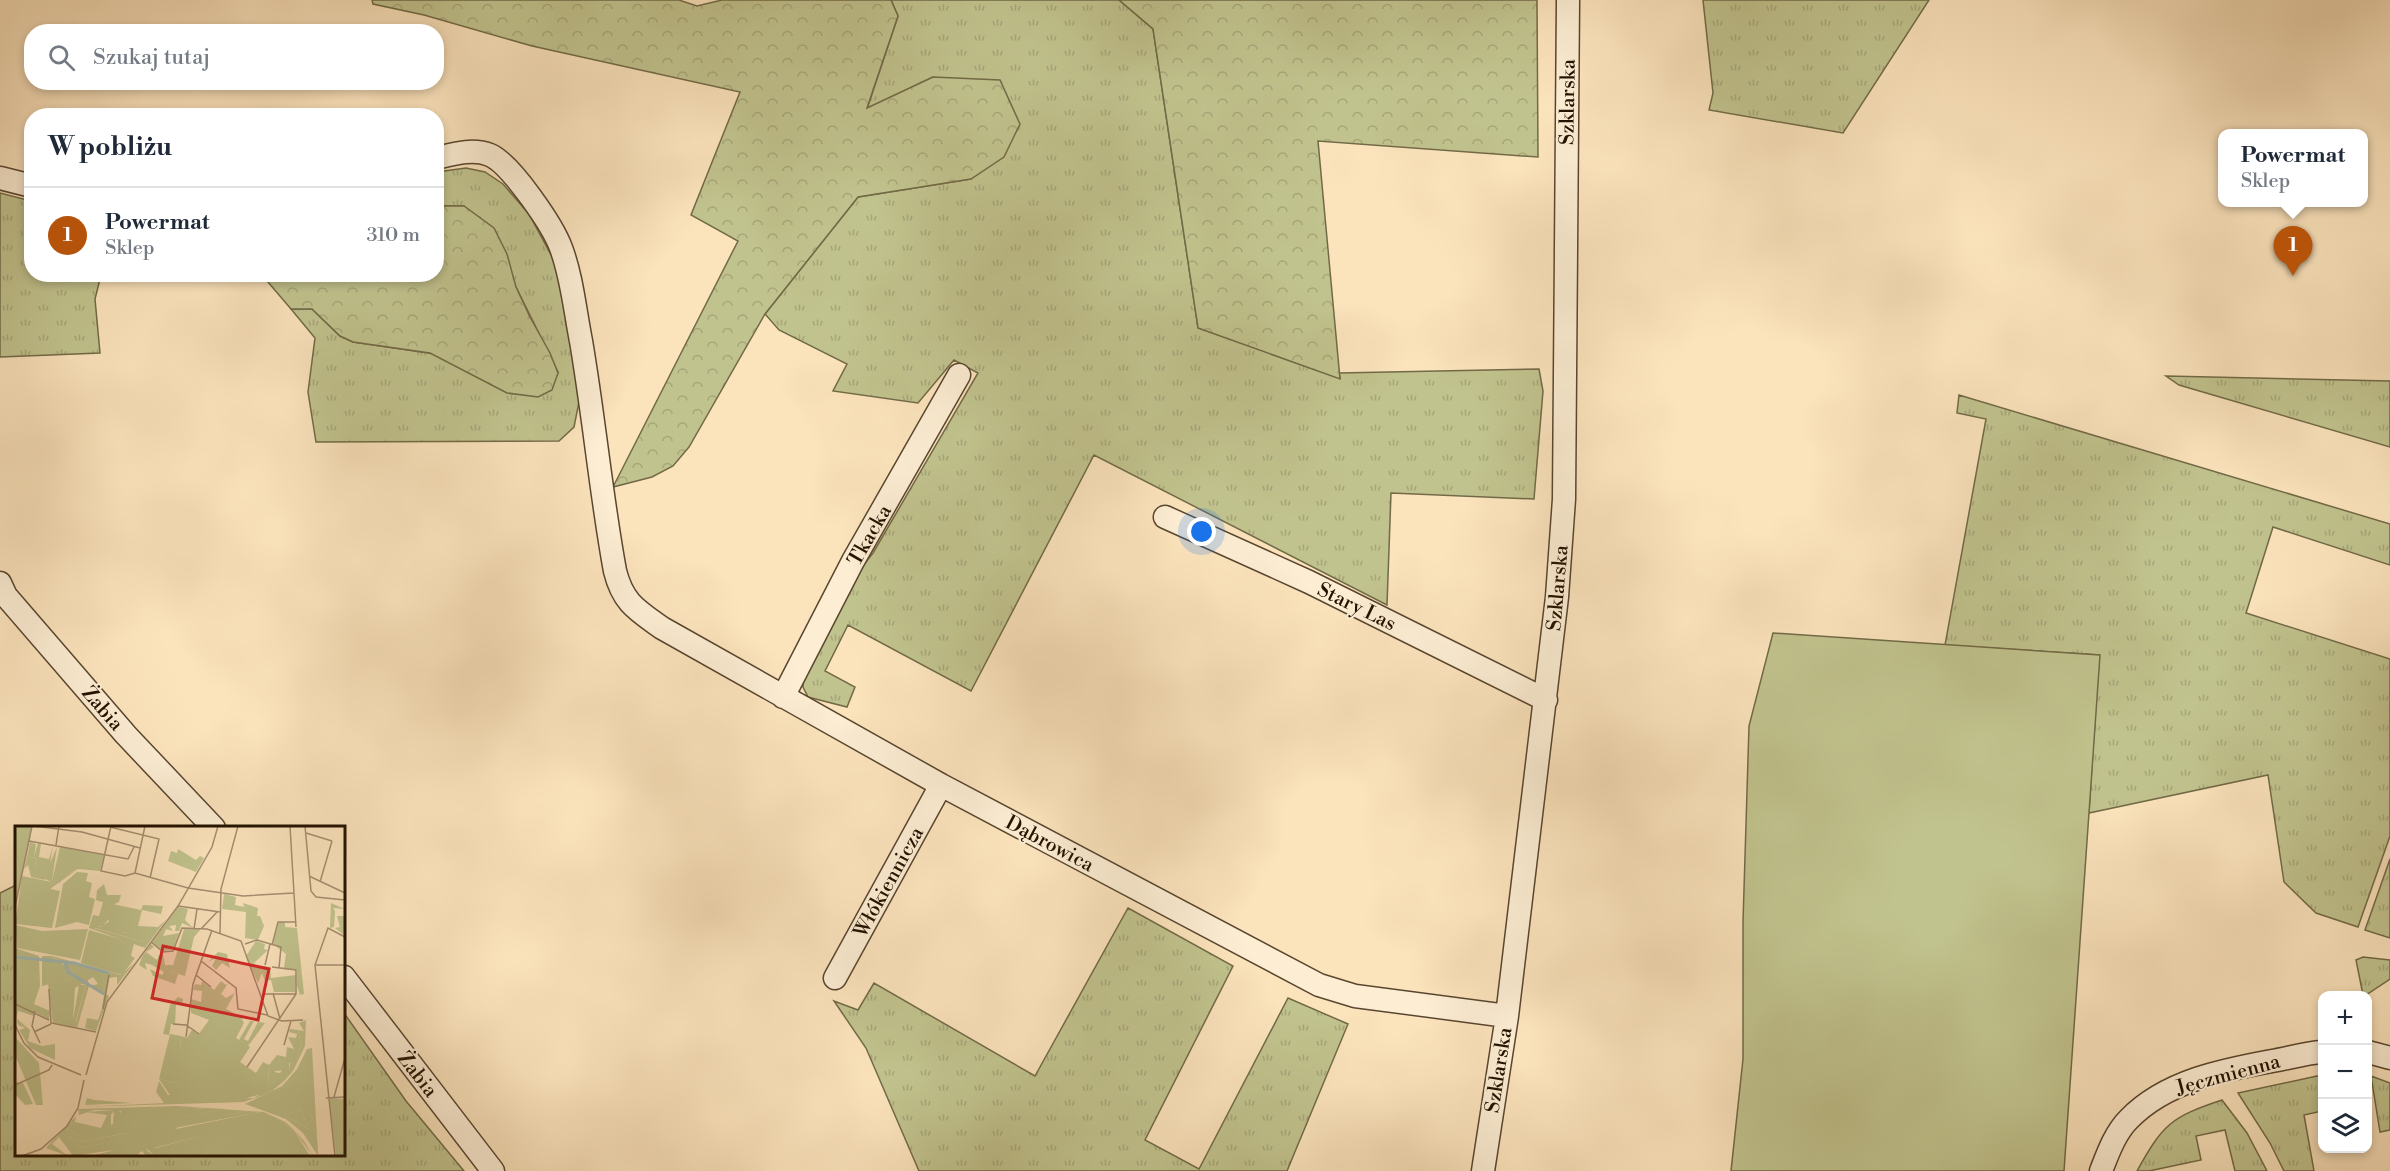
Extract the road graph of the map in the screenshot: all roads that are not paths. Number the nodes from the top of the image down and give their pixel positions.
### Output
1 (1568, 0) edge
2 (444, 157) edge
3 (0, 178) edge
4 (24, 184) edge
5 (959, 375) dead end
6 (1165, 517) dead end
7 (2, 592) edge
8 (783, 697) junction
9 (1546, 700) junction
10 (941, 785) junction
11 (212, 826) edge
12 (345, 978) edge
13 (835, 978) dead end
14 (1507, 1017) junction
15 (2318, 1053) edge
16 (2372, 1053) edge
17 (2390, 1058) edge
18 (494, 1171) edge
19 (1483, 1171) edge
20 (2101, 1171) edge

1 - 9 street, Szklarska
2 - 8 street, Dąbrowica
3 - 4 street
5 - 8 street, Tkacka
6 - 9 street, Stary Las
7 - 11 street, Żabia
8 - 10 street, Dąbrowica
9 - 14 street, Szklarska
10 - 13 street, Włókiennicza
10 - 14 street, Dąbrowica
12 - 18 street, Żabia
14 - 19 street, Szklarska
15 - 20 street, Jęczmienna
16 - 17 street

